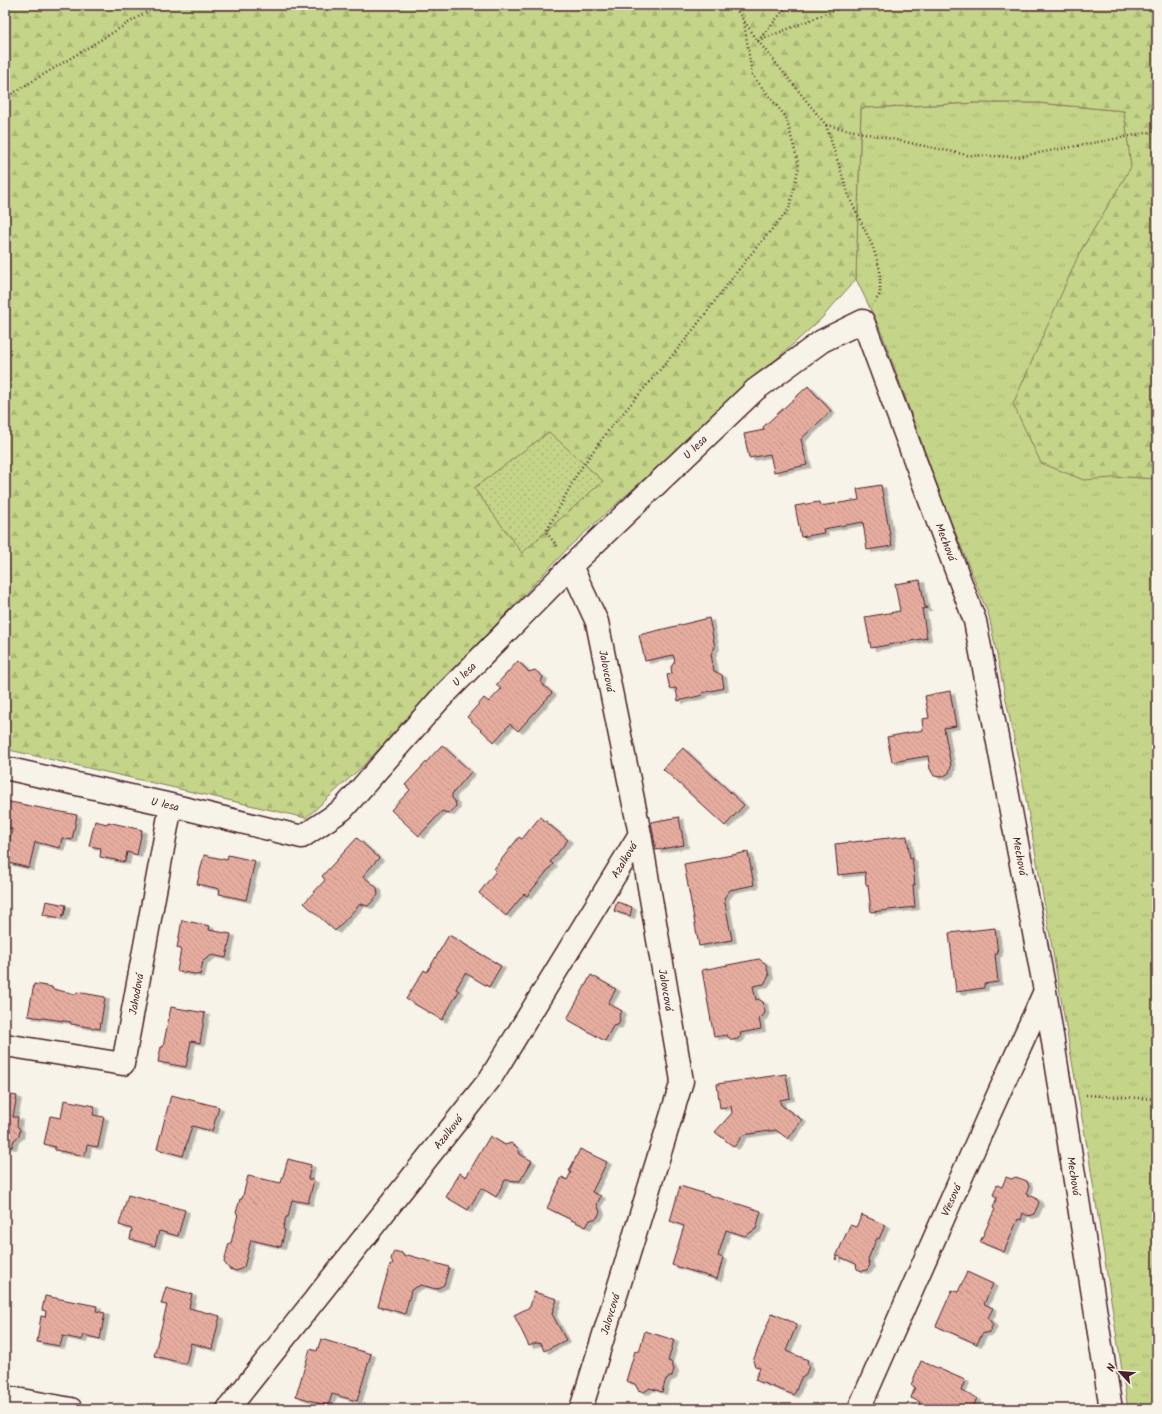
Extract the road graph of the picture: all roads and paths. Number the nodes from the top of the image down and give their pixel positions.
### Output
1 (158, 5) edge
2 (733, 5) edge
3 (788, 5) edge
4 (847, 5) edge
5 (744, 22) junction
6 (758, 41) junction
7 (5, 98) edge
8 (826, 125) junction
9 (1157, 131) edge
10 (863, 320) junction
11 (546, 532) dead end
12 (571, 566) junction
13 (5, 768) edge
14 (171, 805) junction
15 (640, 834) junction
16 (1045, 992) junction
17 (5, 1045) edge
18 (1062, 1094) junction
19 (1157, 1099) edge
20 (5, 1397) edge
21 (71, 1409) edge
22 (228, 1409) edge
23 (580, 1409) edge
24 (859, 1409) edge
25 (1111, 1409) edge

1 - 7 path
2 - 5 path
3 - 6 path
4 - 6 path
5 - 6 path
5 - 11 path
6 - 8 path
8 - 9 path
8 - 10 path
10 - 12 street, U lesa
10 - 16 street, Mechová
12 - 14 street, U lesa
12 - 15 street, Jalovcová
13 - 14 street, U lesa
14 - 17 street, Jahodová
15 - 22 street, Azalková
15 - 23 street, Jalovcová
16 - 18 street, Mechová
16 - 24 street, Vřesová
18 - 19 path
18 - 25 street, Mechová
20 - 21 street

